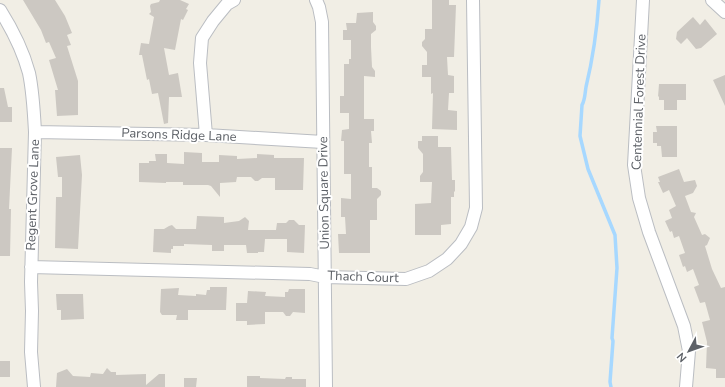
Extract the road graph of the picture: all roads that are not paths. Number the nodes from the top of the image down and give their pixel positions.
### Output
1 (234, 0) edge
2 (316, 0) edge
3 (473, 0) edge
4 (643, 0) edge
5 (712, 0) edge
6 (0, 10) edge
7 (725, 12) edge
8 (35, 132) junction
9 (206, 135) junction
10 (323, 142) junction
11 (31, 267) junction
12 (325, 276) junction
13 (34, 387) edge
14 (326, 387) edge
15 (686, 387) edge

1 - 9 street
2 - 10 street, Union Square Drive
3 - 12 street, Thach Court
4 - 15 street, Centennial Forest Drive
5 - 7 street
6 - 8 street, Regent Grove Lane
8 - 9 street, Parsons Ridge Lane
8 - 11 street, Regent Grove Lane
9 - 10 street, Parsons Ridge Lane
10 - 12 street, Union Square Drive
11 - 12 street, Thach Court
11 - 13 street, Regent Grove Lane
12 - 14 street, Union Square Drive

